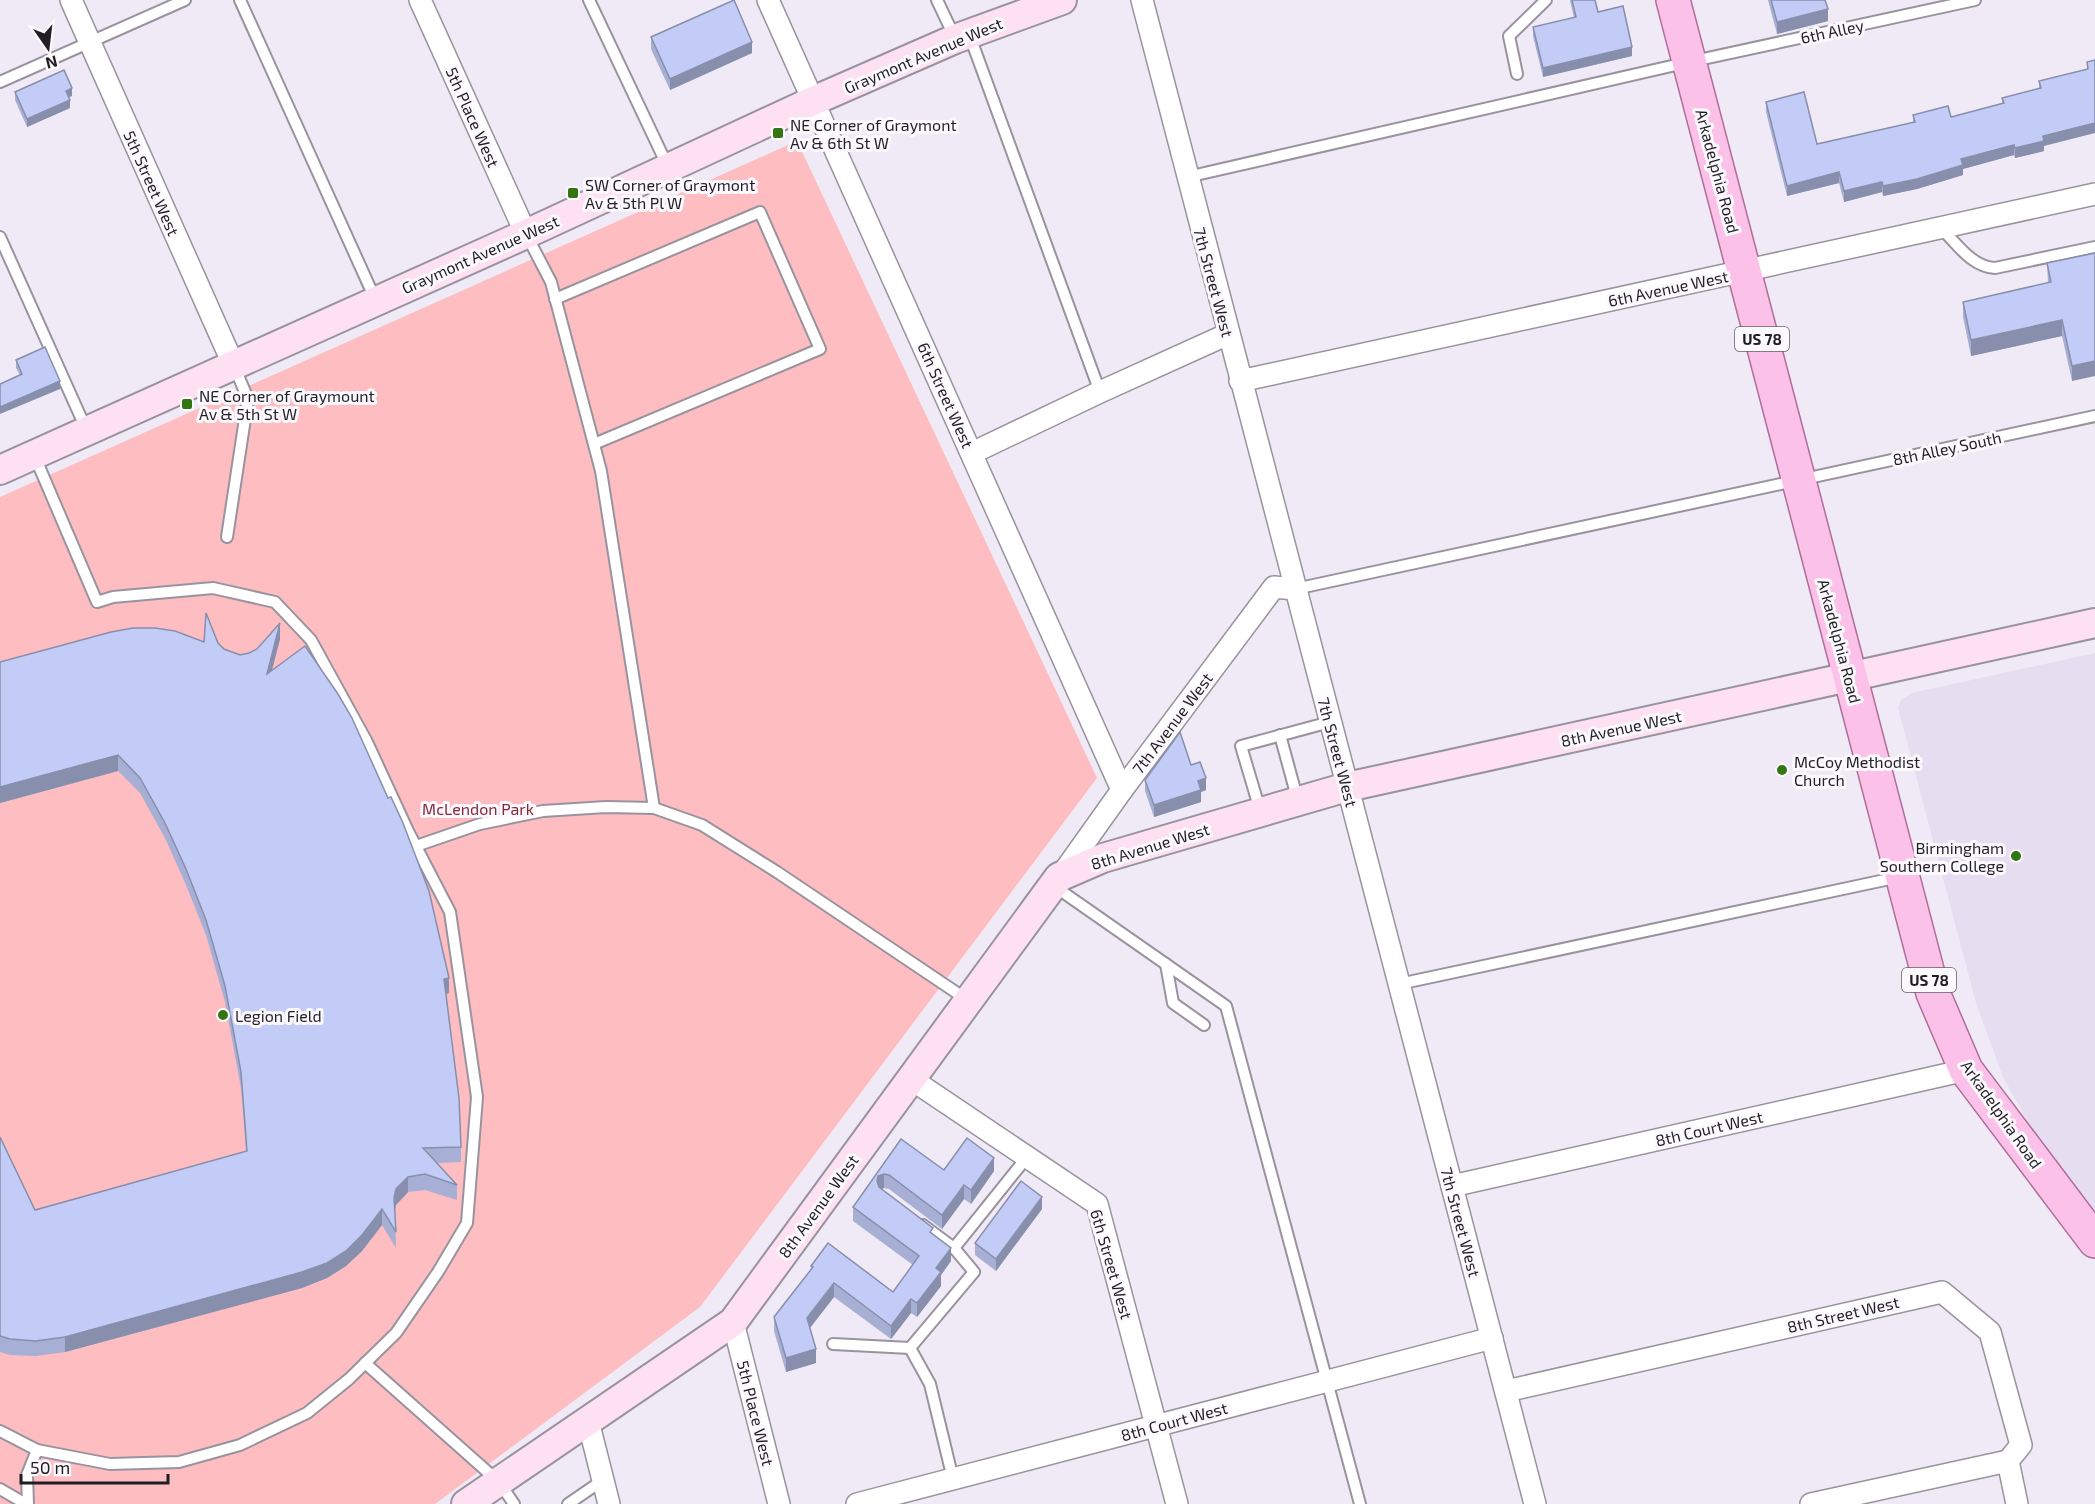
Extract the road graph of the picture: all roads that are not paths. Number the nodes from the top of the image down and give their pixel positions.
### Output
1 (70, 0) edge
2 (185, 0) edge
3 (240, 0) edge
4 (420, 0) edge
5 (589, 0) edge
6 (768, 0) edge
7 (937, 0) edge
8 (1062, 0) edge
9 (1142, 0) edge
10 (1546, 0) edge
11 (1673, 0) edge
12 (1975, 0) edge
13 (962, 36) junction
14 (89, 42) junction
15 (1689, 62) junction
16 (1516, 74) dead end
17 (0, 82) edge
18 (813, 101) junction
19 (668, 167) junction
20 (1187, 177) junction
21 (2095, 194) edge
22 (1941, 228) junction
23 (526, 234) junction
24 (0, 237) edge
25 (2095, 246) edge
26 (1744, 271) junction
27 (555, 299) junction
28 (376, 302) junction
29 (1228, 334) junction
30 (234, 366) junction
31 (1240, 381) junction
32 (1100, 392) junction
33 (2095, 416) edge
34 (88, 431) junction
35 (594, 444) junction
36 (972, 453) junction
37 (34, 454) junction
38 (0, 470) edge
39 (1798, 480) junction
40 (227, 537) dead end
41 (1295, 589) junction
42 (2095, 623) edge
43 (1850, 678) junction
44 (1330, 722) junction
45 (1280, 735) junction
46 (1347, 787) junction
47 (1122, 790) junction
48 (1298, 801) junction
49 (654, 808) junction
50 (1261, 812) junction
51 (416, 846) junction
52 (1902, 877) junction
53 (1056, 881) junction
54 (1166, 964) junction
55 (1399, 984) junction
56 (969, 1001) junction
57 (1204, 1025) dead end
58 (1966, 1070) junction
59 (911, 1079) junction
60 (1027, 1157) junction
61 (1452, 1185) junction
62 (910, 1215) edge
63 (2095, 1241) edge
64 (954, 1248) junction
65 (733, 1322) junction
66 (1492, 1338) junction
67 (833, 1344) dead end
68 (910, 1348) junction
69 (365, 1363) junction
70 (1328, 1381) junction
71 (1506, 1391) junction
72 (588, 1421) junction
73 (1156, 1426) junction
74 (0, 1431) edge
75 (37, 1450) junction
76 (2008, 1461) junction
77 (953, 1479) junction
78 (603, 1480) junction
79 (0, 1489) edge
80 (507, 1493) edge
81 (1833, 1502) edge
82 (27, 1504) edge
83 (466, 1504) edge
84 (567, 1504) edge
85 (609, 1504) edge
86 (779, 1504) edge
87 (857, 1504) edge
88 (1177, 1504) edge
89 (1360, 1504) edge
90 (1535, 1504) edge
91 (1811, 1504) edge
92 (2017, 1504) edge

1 - 14 street, 5th Street West
2 - 14 lane
3 - 28 lane
4 - 23 street, 5th Place West
5 - 19 lane
6 - 18 street, 6th Street West
7 - 13 lane
8 - 13 main road, Graymont Avenue West
9 - 20 street, 7th Street West
10 - 16 lane
11 - 15 main road, Arkadelphia Road / US 78
12 - 15 lane, 6th Alley
13 - 18 main road, Graymont Avenue West
13 - 32 lane
14 - 17 lane
14 - 30 street, 5th Street West
15 - 20 lane, 6th Alley
15 - 26 main road, Arkadelphia Road / US 78
18 - 19 main road, Graymont Avenue West
18 - 36 street, 6th Street West
19 - 23 main road, Graymont Avenue West
20 - 29 street, 7th Street West
21 - 22 street, 6th Avenue West
22 - 25 lane
22 - 26 street, 6th Avenue West
23 - 27 lane
23 - 28 main road, Graymont Avenue West
24 - 34 lane
26 - 31 street, 6th Avenue West
26 - 39 main road, Arkadelphia Road / US 78
27 - 35 lane
27 - 35 lane
28 - 30 main road, Graymont Avenue West
29 - 31 street, 7th Street West
29 - 32 street
30 - 34 main road, Graymont Avenue West
30 - 40 lane
31 - 41 street, 7th Street West
32 - 36 street
33 - 39 lane, 8th Alley South
34 - 37 main road, Graymont Avenue West
35 - 49 lane
36 - 47 street, 6th Street West
37 - 38 main road, Graymont Avenue West
37 - 51 lane
39 - 41 lane, 8th Alley South
39 - 43 main road, Arkadelphia Road / US 78
41 - 44 street, 7th Street West
41 - 47 street, 7th Avenue West
42 - 43 main road, 8th Avenue West
43 - 46 main road, 8th Avenue West
43 - 52 main road, Arkadelphia Road / US 78
44 - 45 lane
44 - 46 street, 7th Street West
45 - 48 lane
45 - 50 lane
46 - 48 main road, 8th Avenue West
46 - 55 street, 7th Street West
47 - 53 street, 7th Avenue West
48 - 50 main road, 8th Avenue West
49 - 51 lane
49 - 56 lane
50 - 53 main road, 8th Avenue West
51 - 69 lane
52 - 55 lane
52 - 58 main road, Arkadelphia Road / US 78
53 - 54 lane
53 - 56 main road, 8th Avenue West
54 - 57 lane
54 - 70 lane
55 - 61 street, 7th Street West
56 - 59 main road, 8th Avenue West
58 - 61 street, 8th Court West
58 - 63 main road, Arkadelphia Road / US 78
59 - 60 street, 6th Street West
59 - 65 main road, 8th Avenue West
60 - 64 lane
60 - 73 street, 6th Street West
61 - 66 street, 7th Street West
62 - 64 lane
64 - 68 lane
65 - 72 main road, 8th Avenue West
65 - 86 street, 5th Place West
66 - 70 street, 8th Court West
66 - 71 street, 7th Street West
67 - 68 lane
68 - 77 lane
69 - 75 lane
69 - 80 lane
70 - 73 street, 8th Court West
70 - 89 lane
71 - 76 street, 8th Street West
71 - 90 street, 7th Street West
72 - 78 street
72 - 80 main road, 8th Avenue West
73 - 77 street, 8th Court West
73 - 88 street, 6th Street West
74 - 75 lane
75 - 82 lane
76 - 81 street
76 - 92 street
77 - 87 street, 8th Court West
78 - 84 lane
78 - 85 street
79 - 82 lane
80 - 83 main road, 8th Avenue West
81 - 91 street

